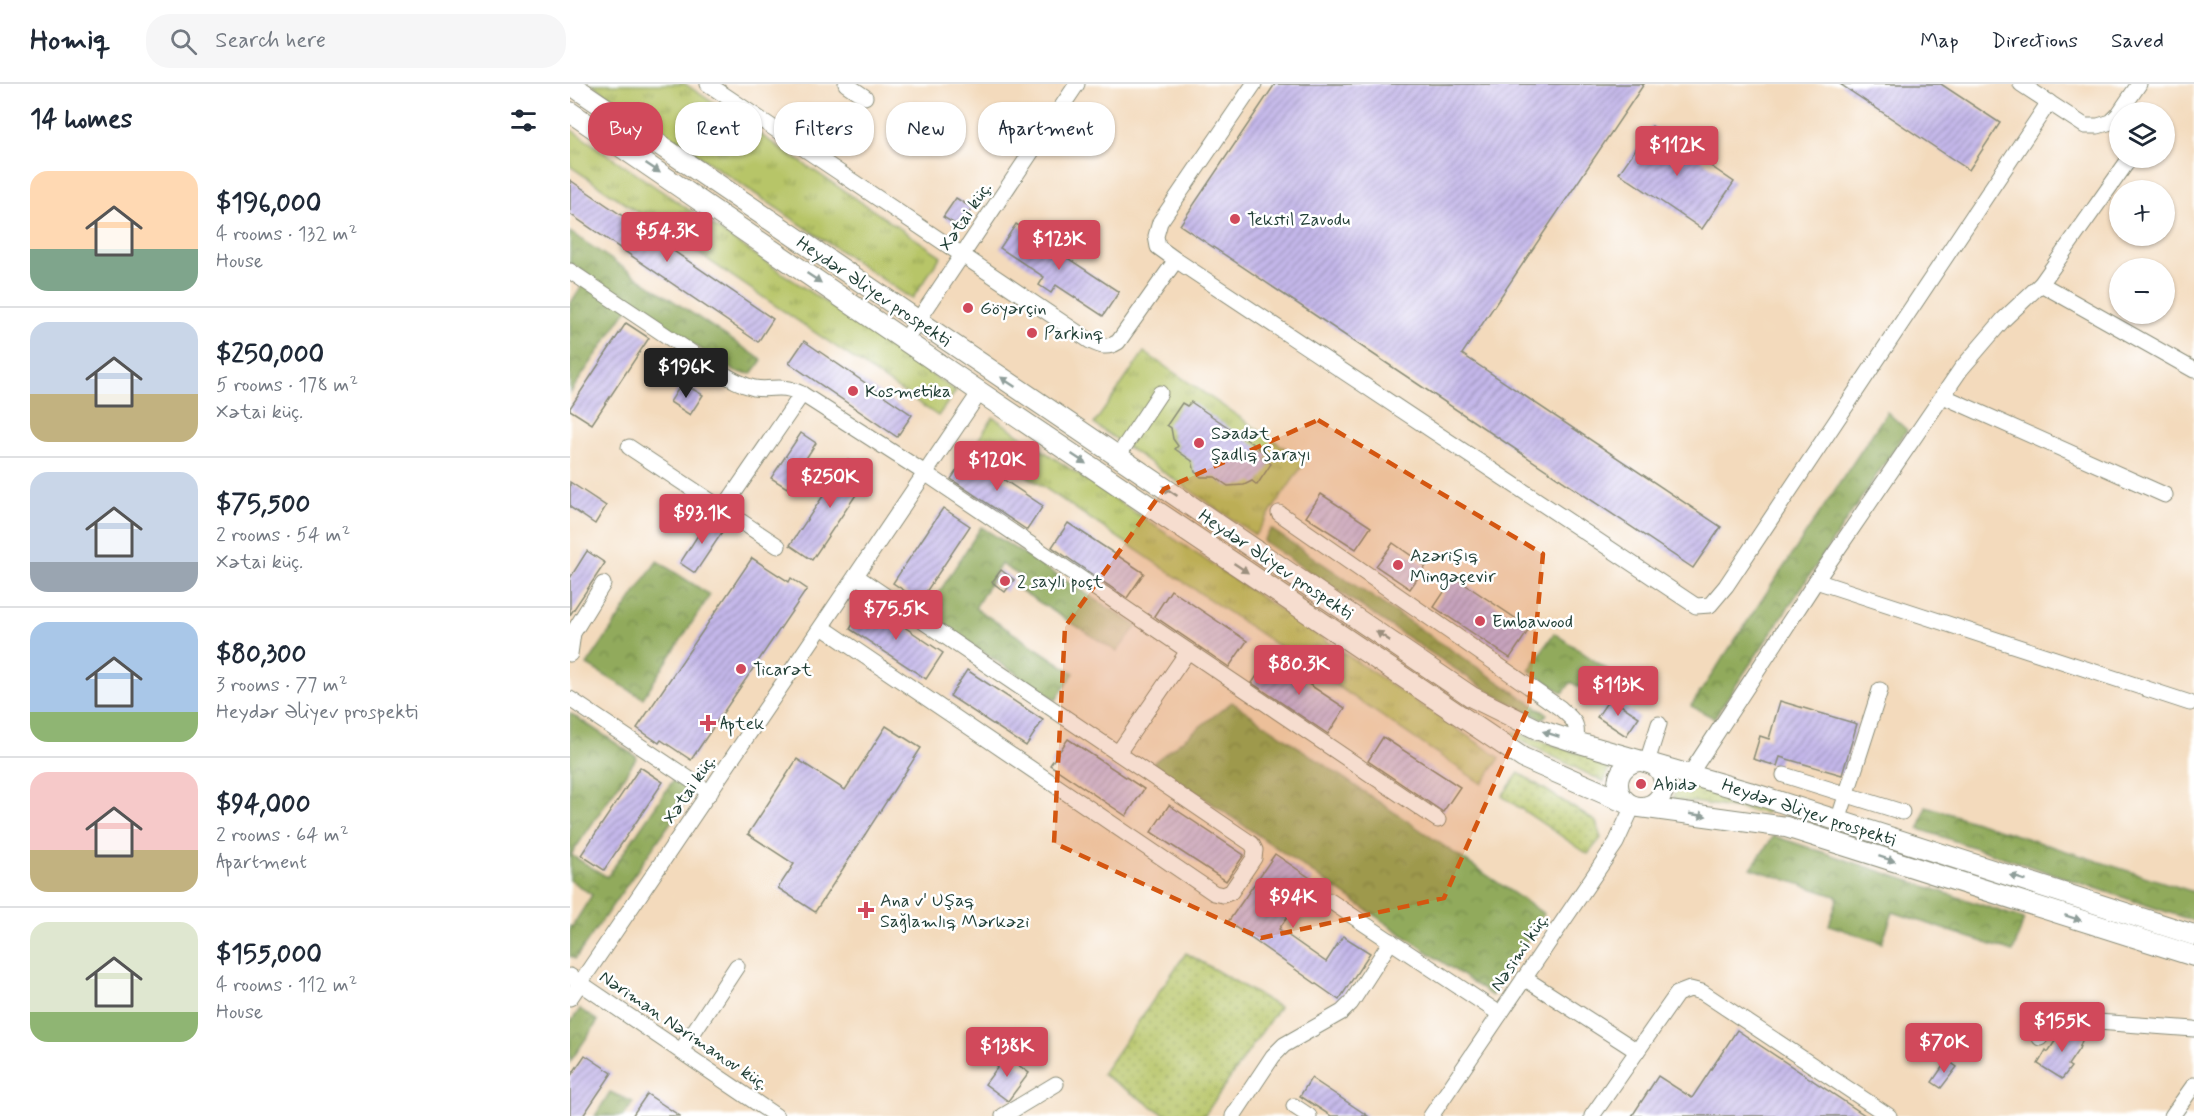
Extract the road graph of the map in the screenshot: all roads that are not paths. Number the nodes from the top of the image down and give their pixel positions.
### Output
1 (570, 84) edge
2 (708, 84) edge
3 (846, 84) edge
4 (1077, 84) edge
5 (1254, 84) edge
6 (2021, 84) edge
7 (2139, 84) edge
8 (865, 97) dead end
9 (2049, 102) junction
10 (2127, 102) edge
11 (570, 112) edge
12 (2109, 123) edge
13 (2123, 168) edge
14 (962, 255) junction
15 (1176, 260) junction
16 (570, 271) edge
17 (2041, 284) junction
18 (918, 320) junction
19 (905, 340) junction
20 (2194, 370) edge
21 (980, 392) junction
22 (1160, 393) dead end
23 (802, 394) junction
24 (1943, 396) junction
25 (629, 447) dead end
26 (1118, 456) junction
27 (925, 473) junction
28 (2165, 495) dead end
29 (723, 509) junction
30 (1279, 513) dead end
31 (778, 546) dead end
32 (856, 576) junction
33 (1816, 581) junction
34 (603, 584) dead end
35 (822, 627) junction
36 (1188, 651) junction
37 (570, 654) edge
38 (1880, 690) dead end
39 (570, 699) edge
40 (2190, 703) dead end
41 (1659, 724) dead end
42 (1576, 742) junction
43 (1118, 753) junction
44 (1647, 762) junction
45 (1690, 774) junction
46 (1784, 775) dead end
47 (710, 793) junction
48 (1847, 795) junction
49 (1637, 807) junction
50 (1902, 812) dead end
51 (1438, 820) dead end
52 (1838, 821) junction
53 (1330, 901) dead end
54 (2194, 935) edge
55 (1391, 941) junction
56 (2194, 956) edge
57 (737, 966) dead end
58 (1524, 978) junction
59 (575, 979) edge
60 (570, 998) edge
61 (1500, 1014) junction
62 (2194, 1029) edge
63 (2040, 1038) dead end
64 (681, 1051) junction
65 (1637, 1052) junction
66 (1056, 1084) dead end
67 (2194, 1085) edge
68 (1294, 1106) dead end
69 (776, 1116) edge
70 (1004, 1116) edge
71 (1233, 1116) edge
72 (1309, 1116) edge
73 (1431, 1116) edge
74 (1592, 1116) edge
75 (1889, 1116) edge
76 (2172, 1116) edge

1 - 18 main road, Heydər Əliyev prospekti
2 - 14 street
3 - 8 street
4 - 14 street, Xətai küç.
5 - 15 street
6 - 9 street
7 - 10 street
9 - 12 street
9 - 15 street
11 -> 19 main road, Heydər Əliyev prospekti
13 - 17 street
14 - 15 street
14 - 18 street, Xətai küç.
16 - 23 street
17 - 20 street
17 - 24 street
18 - 19 street, Xətai küç.
26 -> 18 main road, Heydər Əliyev prospekti
19 - 21 main road, Heydər Əliyev prospekti
21 - 27 street, Xətai küç.
21 -> 49 main road, Heydər Əliyev prospekti
22 - 26 street
23 - 27 street
23 - 29 street
24 - 28 street
24 - 33 street
25 - 29 street
42 -> 26 main road, Heydər Əliyev prospekti
27 - 32 street, Xətai küç.
27 - 36 street
29 - 31 street
30 - 42 street
32 - 35 street, Xətai küç.
32 - 43 street
33 - 40 street
33 - 45 street
34 - 37 street
35 - 43 street
35 - 47 street, Xətai küç.
36 - 43 street
36 - 51 street
38 - 48 street
39 - 47 street
41 - 44 street
42 - 44 main road, Heydər Əliyev prospekti
44 - 45 main road, Heydər Əliyev prospekti
44 - 49 main road
44 - 49 main road
45 - 52 main road, Heydər Əliyev prospekti
46 - 48 street
47 - 59 street, Xətai küç.
48 - 50 street
48 - 52 street
49 -> 56 main road, Heydər Əliyev prospekti
49 - 58 street, Nəsimi küç.
54 -> 52 main road, Heydər Əliyev prospekti
53 - 55 street
55 - 61 street
55 - 71 street
57 - 64 street
58 - 61 street, Nəsimi küç.
58 - 65 street
59 - 60 street, Xətai küç.
59 - 64 street, Nəriman Nərimanov küç.
61 - 73 street, Nəsimi küç.
62 - 63 street
64 - 69 street, Nəriman Nərimanov küç.
65 - 74 street
65 - 75 street
66 - 70 street
67 - 76 street
68 - 72 street

